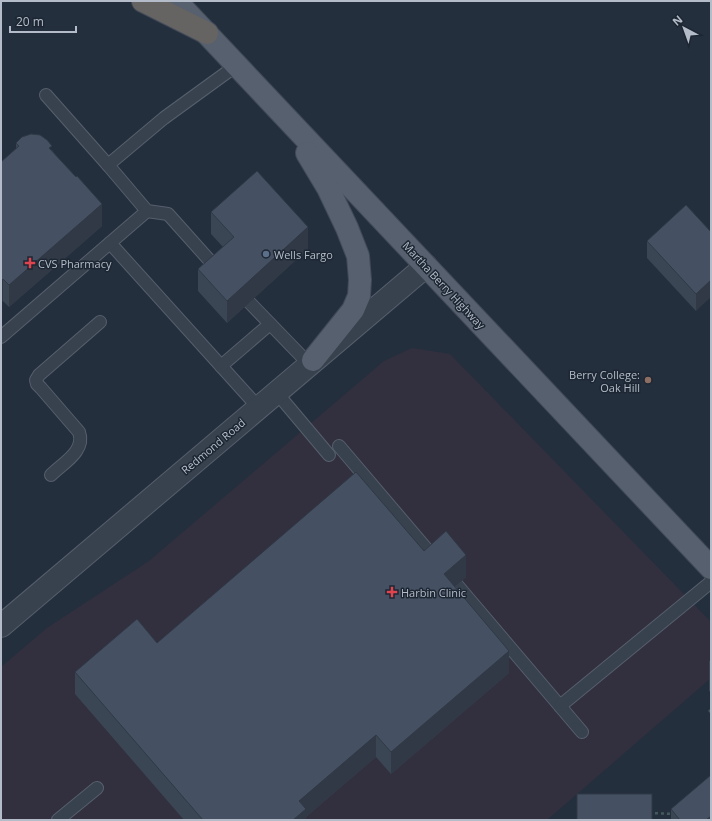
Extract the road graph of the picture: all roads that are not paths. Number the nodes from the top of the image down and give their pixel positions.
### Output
1 (143, 1) edge
2 (176, 1) edge
3 (207, 33) junction
4 (237, 65) junction
5 (46, 95) dead end
6 (274, 104) junction
7 (108, 165) junction
8 (147, 210) junction
9 (110, 243) junction
10 (426, 266) junction
11 (220, 271) edge
12 (250, 302) dead end
13 (100, 322) dead end
14 (270, 324) junction
15 (2, 336) edge
16 (311, 362) junction
17 (221, 366) junction
18 (276, 392) junction
19 (258, 407) junction
20 (339, 446) dead end
21 (329, 454) dead end
22 (51, 474) dead end
23 (437, 561) edge
24 (711, 568) edge
25 (711, 582) edge
26 (457, 585) dead end
27 (1, 626) edge
28 (560, 706) junction
29 (582, 732) dead end
30 (97, 788) dead end
31 (58, 820) edge

1 - 3 highway
2 - 3 main road, Martha Berry Highway
3 - 4 main road, Martha Berry Highway
4 - 6 main road, Martha Berry Highway
4 - 7 lane
5 - 7 lane
6 - 10 main road, Martha Berry Highway
6 - 16 main road
7 - 8 lane
8 - 9 lane
8 - 11 lane
9 - 15 lane
9 - 17 lane
10 - 16 street, Redmond Road
10 - 24 main road, Martha Berry Highway
12 - 14 lane
13 - 22 lane
14 - 16 lane
14 - 17 lane
16 - 18 street, Redmond Road
17 - 19 lane
18 - 19 street, Redmond Road
18 - 21 lane
19 - 27 street, Redmond Road
20 - 23 lane
25 - 28 lane
26 - 28 lane
28 - 29 lane
30 - 31 lane

